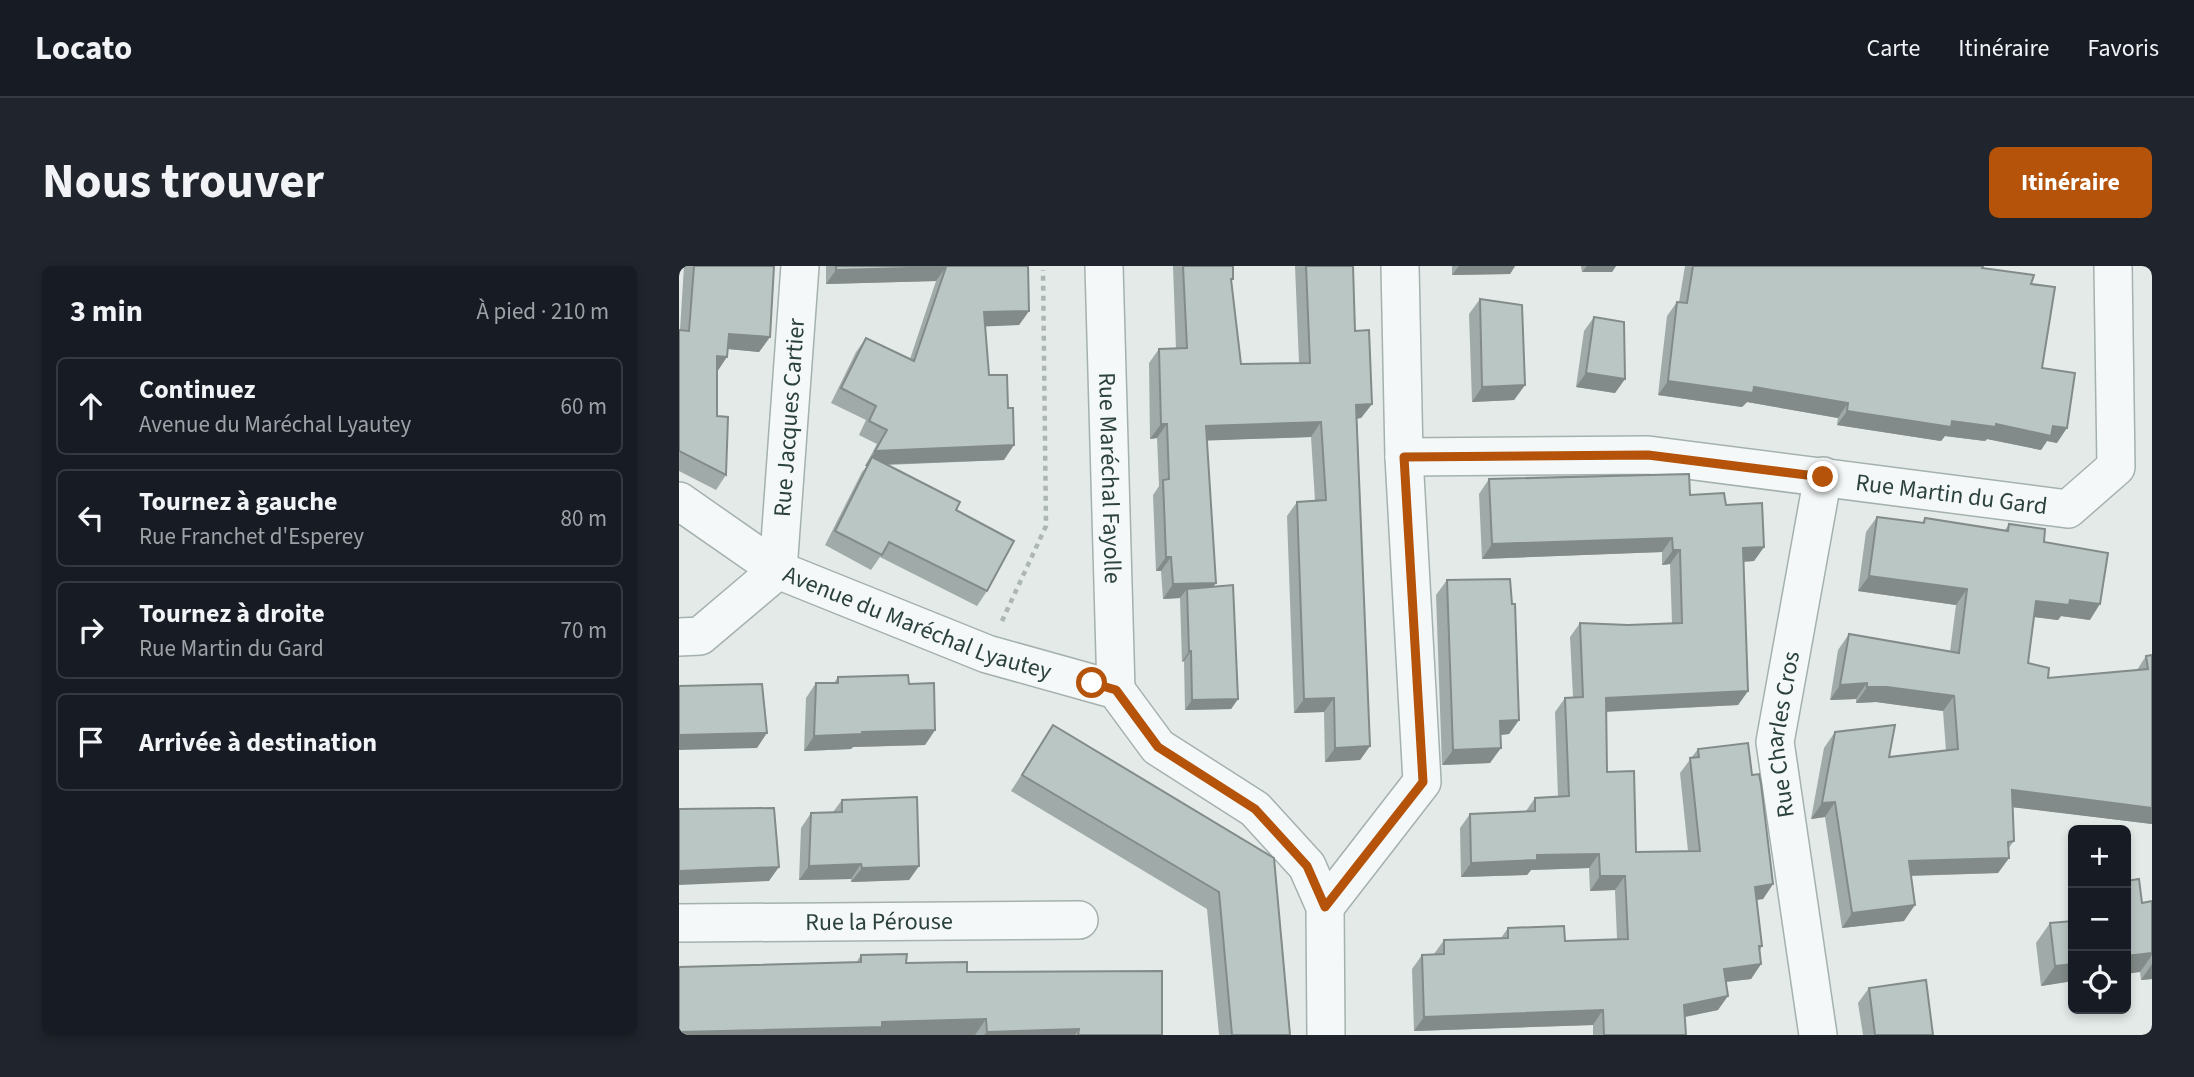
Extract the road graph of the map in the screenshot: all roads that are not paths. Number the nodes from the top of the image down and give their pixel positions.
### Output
1 (800, 266) edge
2 (1104, 266) edge
3 (1401, 266) edge
4 (2113, 266) edge
5 (1404, 457) junction
6 (1823, 477) junction
7 (679, 501) edge
8 (778, 570) junction
9 (679, 637) edge
10 (1116, 690) junction
11 (1325, 907) junction
12 (1079, 920) dead end
13 (679, 923) edge
14 (1326, 1035) edge
15 (1818, 1035) edge

1 - 8 street, Rue Jacques Cartier
2 - 10 street, Rue Maréchal Fayolle
3 - 5 street
4 - 6 street, Rue Martin du Gard
5 - 6 street, Rue Martin du Gard
5 - 11 street
6 - 15 street, Rue Charles Cros
7 - 8 street, Avenue du Maréchal Lyautey
8 - 9 street
8 - 10 street, Avenue du Maréchal Lyautey
10 - 11 street
11 - 14 street
12 - 13 street, Rue la Pérouse

